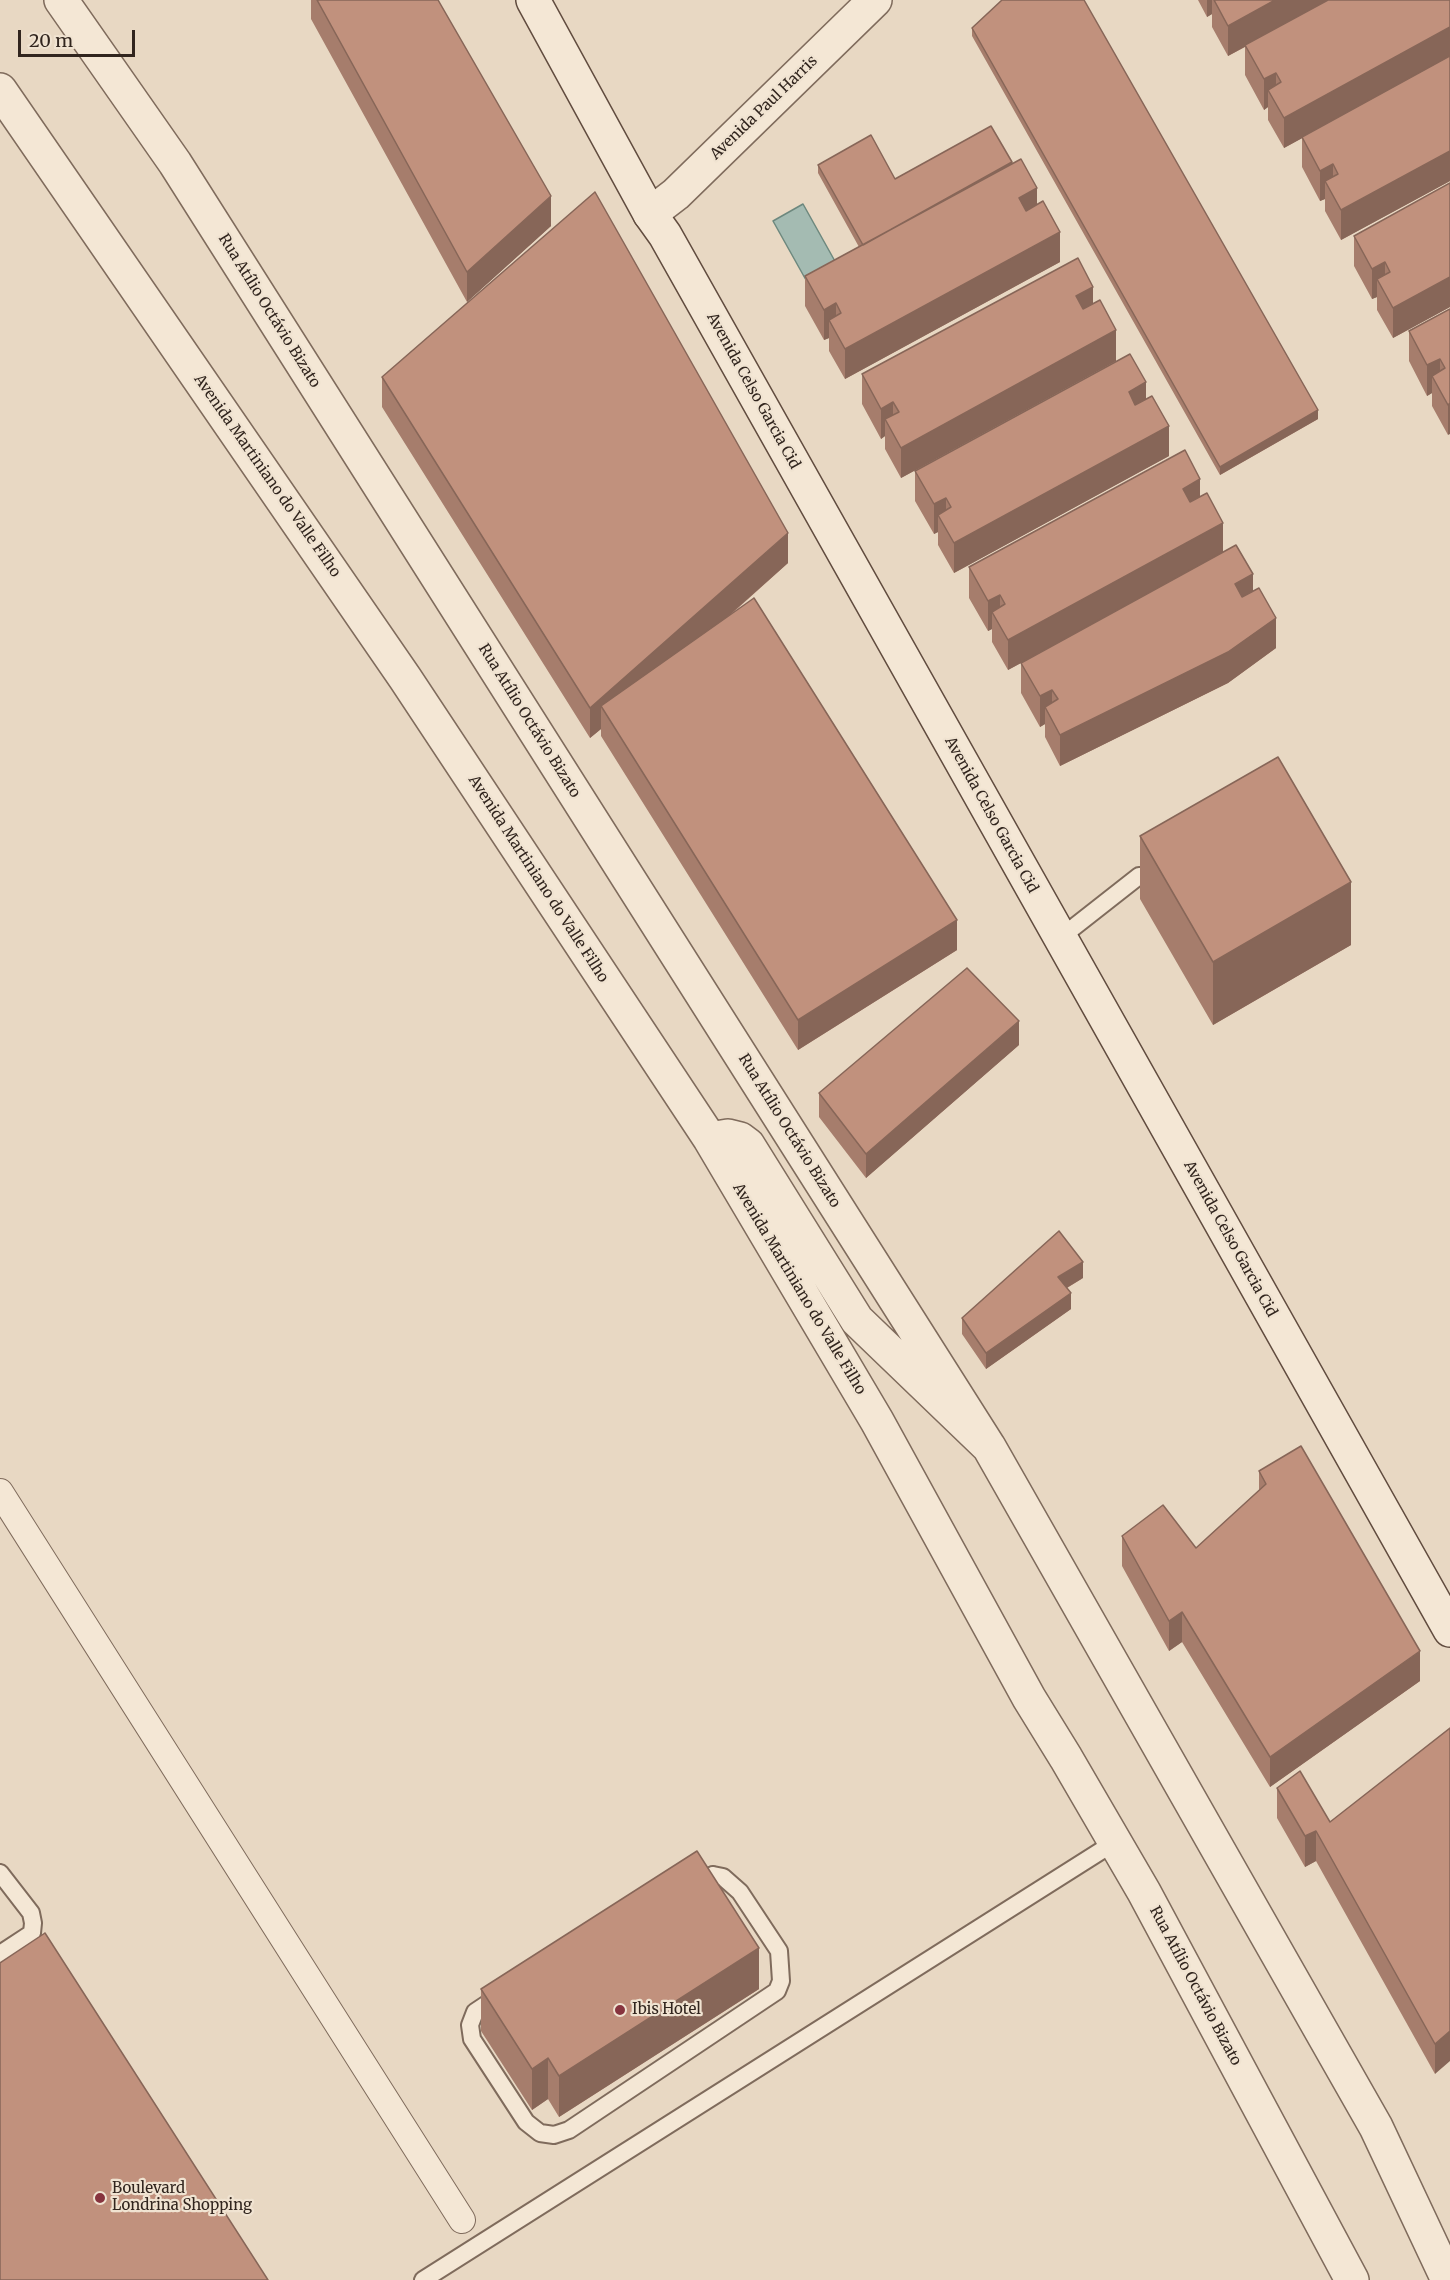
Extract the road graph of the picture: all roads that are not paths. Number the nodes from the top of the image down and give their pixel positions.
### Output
1 (61, 0) edge
2 (532, 0) edge
3 (875, 0) edge
4 (0, 90) edge
5 (650, 214) junction
6 (1139, 876) edge
7 (1060, 938) junction
8 (711, 1140) junction
9 (989, 1448) junction
10 (0, 1492) edge
11 (1450, 1630) edge
12 (1029, 1698) joint
13 (1115, 1842) junction
14 (0, 1874) edge
15 (740, 1892) joint
16 (0, 1954) edge
17 (462, 2220) dead end
18 (423, 2280) edge
19 (1352, 2280) edge
20 (1448, 2280) edge

1 - 9 street, Rua Atílio Octávio Bizato
2 - 5 street, Avenida Celso Garcia Cid
3 - 5 street, Avenida Paul Harris
4 - 8 street, Avenida Martiniano do Valle Filho
5 - 7 street, Avenida Celso Garcia Cid
6 - 7 lane
7 - 11 street, Avenida Celso Garcia Cid
8 - 9 street
8 - 12 street, Avenida Martiniano do Valle Filho
9 - 20 street
10 - 17 street
12 - 13 street, Rua Atílio Octávio Bizato
13 - 18 lane
13 - 19 street, Rua Atílio Octávio Bizato
14 - 16 lane
15 - 15 lane

